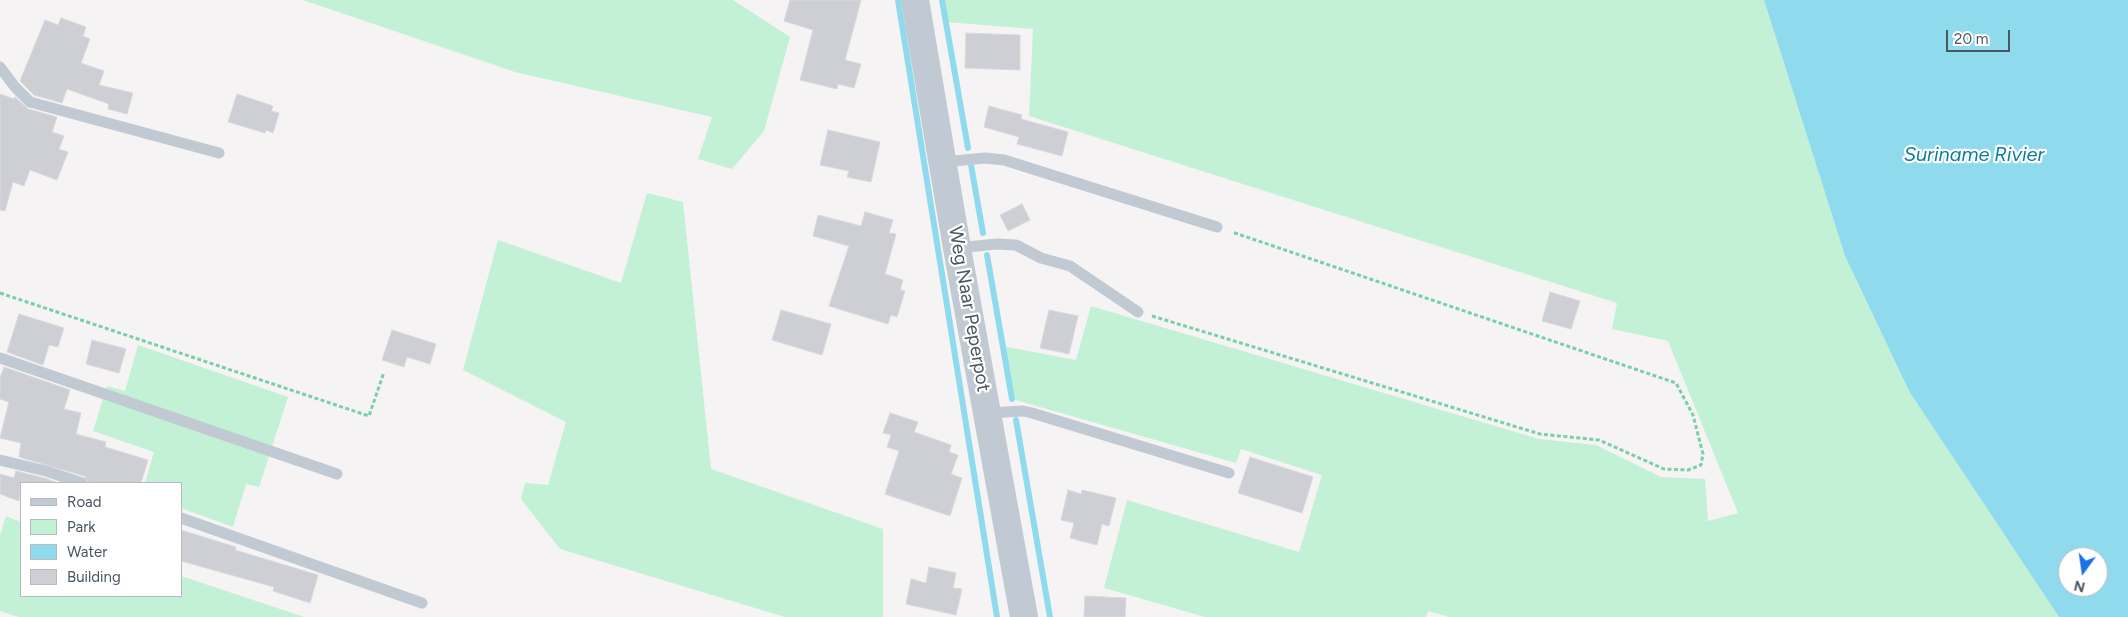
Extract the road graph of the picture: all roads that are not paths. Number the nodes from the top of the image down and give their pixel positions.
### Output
1 (915, 0) edge
2 (0, 67) edge
3 (219, 153) dead end
4 (943, 162) junction
5 (1217, 227) road end
6 (957, 248) junction
7 (1138, 312) road end
8 (0, 358) edge
9 (988, 413) junction
10 (0, 460) edge
11 (1229, 473) dead end
12 (337, 474) dead end
13 (79, 482) edge
14 (182, 518) edge
15 (422, 603) dead end
16 (1024, 617) edge

1 - 4 street, Weg Naar Peperpot
2 - 3 lane
4 - 5 lane
4 - 6 street, Weg Naar Peperpot
6 - 7 lane
6 - 9 street, Weg Naar Peperpot
8 - 12 lane
9 - 11 lane
9 - 16 street, Weg Naar Peperpot
10 - 13 lane
14 - 15 lane

